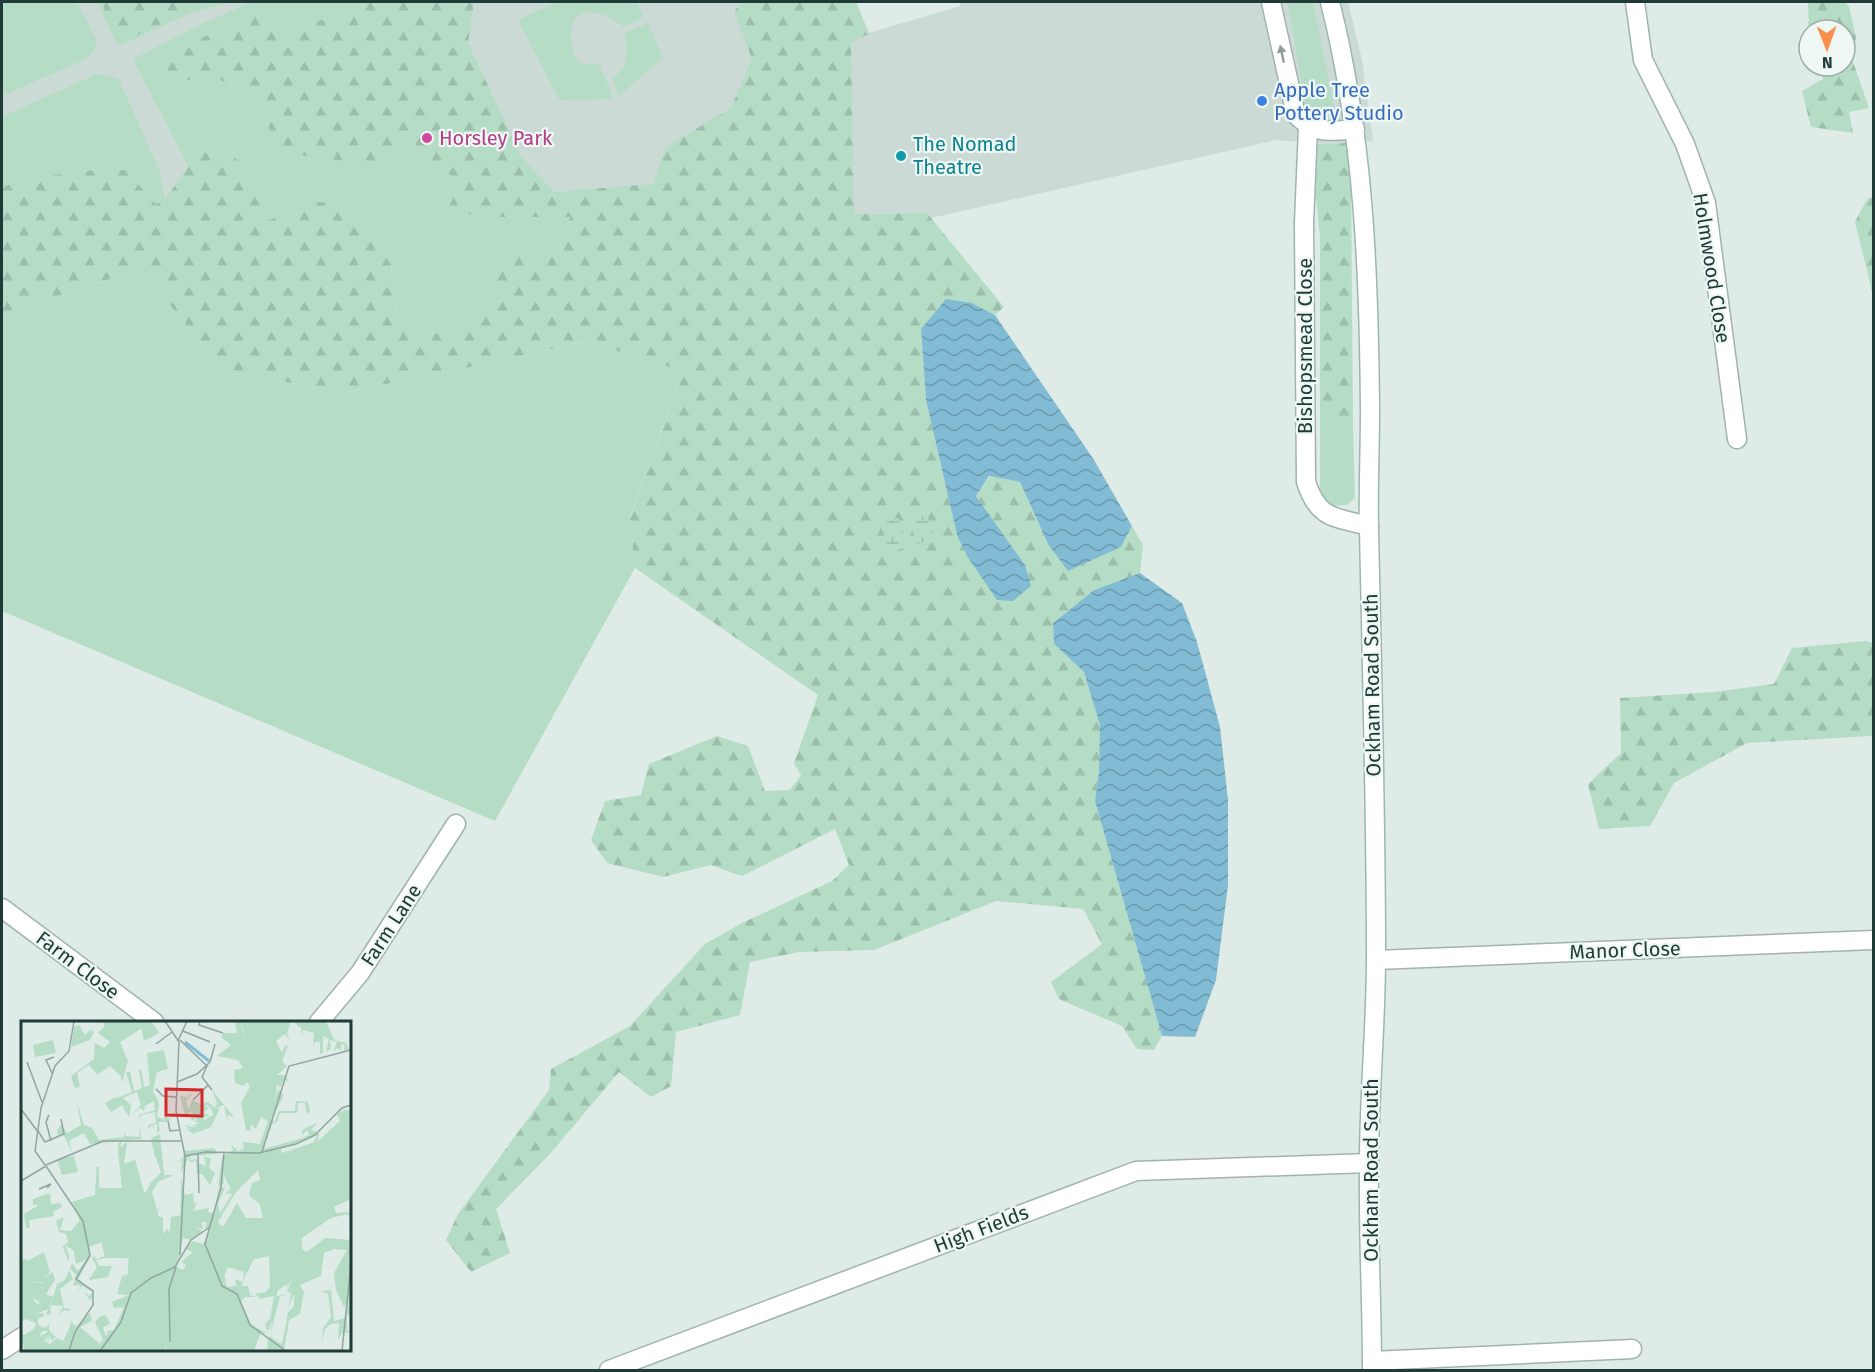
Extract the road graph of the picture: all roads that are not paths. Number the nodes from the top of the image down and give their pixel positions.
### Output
1 (1271, 2) edge
2 (1329, 2) edge
3 (1635, 2) edge
4 (1308, 127) junction
5 (1354, 129) junction
6 (1737, 439) dead end
7 (1369, 526) junction
8 (456, 824) dead end
9 (2, 908) edge
10 (1874, 940) edge
11 (1376, 960) junction
12 (151, 1021) edge
13 (321, 1021) edge
14 (1369, 1162) junction
15 (21, 1338) edge
16 (1632, 1348) dead end
17 (2, 1350) edge
18 (1372, 1366) edge
19 (609, 1371) edge

4 -> 1 street
2 - 5 street, Ockham Road South
3 - 6 street, Holmwood Close
4 - 5 street
4 - 7 street, Bishopsmead Close
5 - 7 street, Ockham Road South
7 - 11 street, Ockham Road South
8 - 13 street, Farm Lane
9 - 12 street, Farm Close
10 - 11 street, Manor Close
11 - 14 street, Ockham Road South
14 - 18 street, Ockham Road South
14 - 19 street, High Fields
15 - 17 street
16 - 18 street

